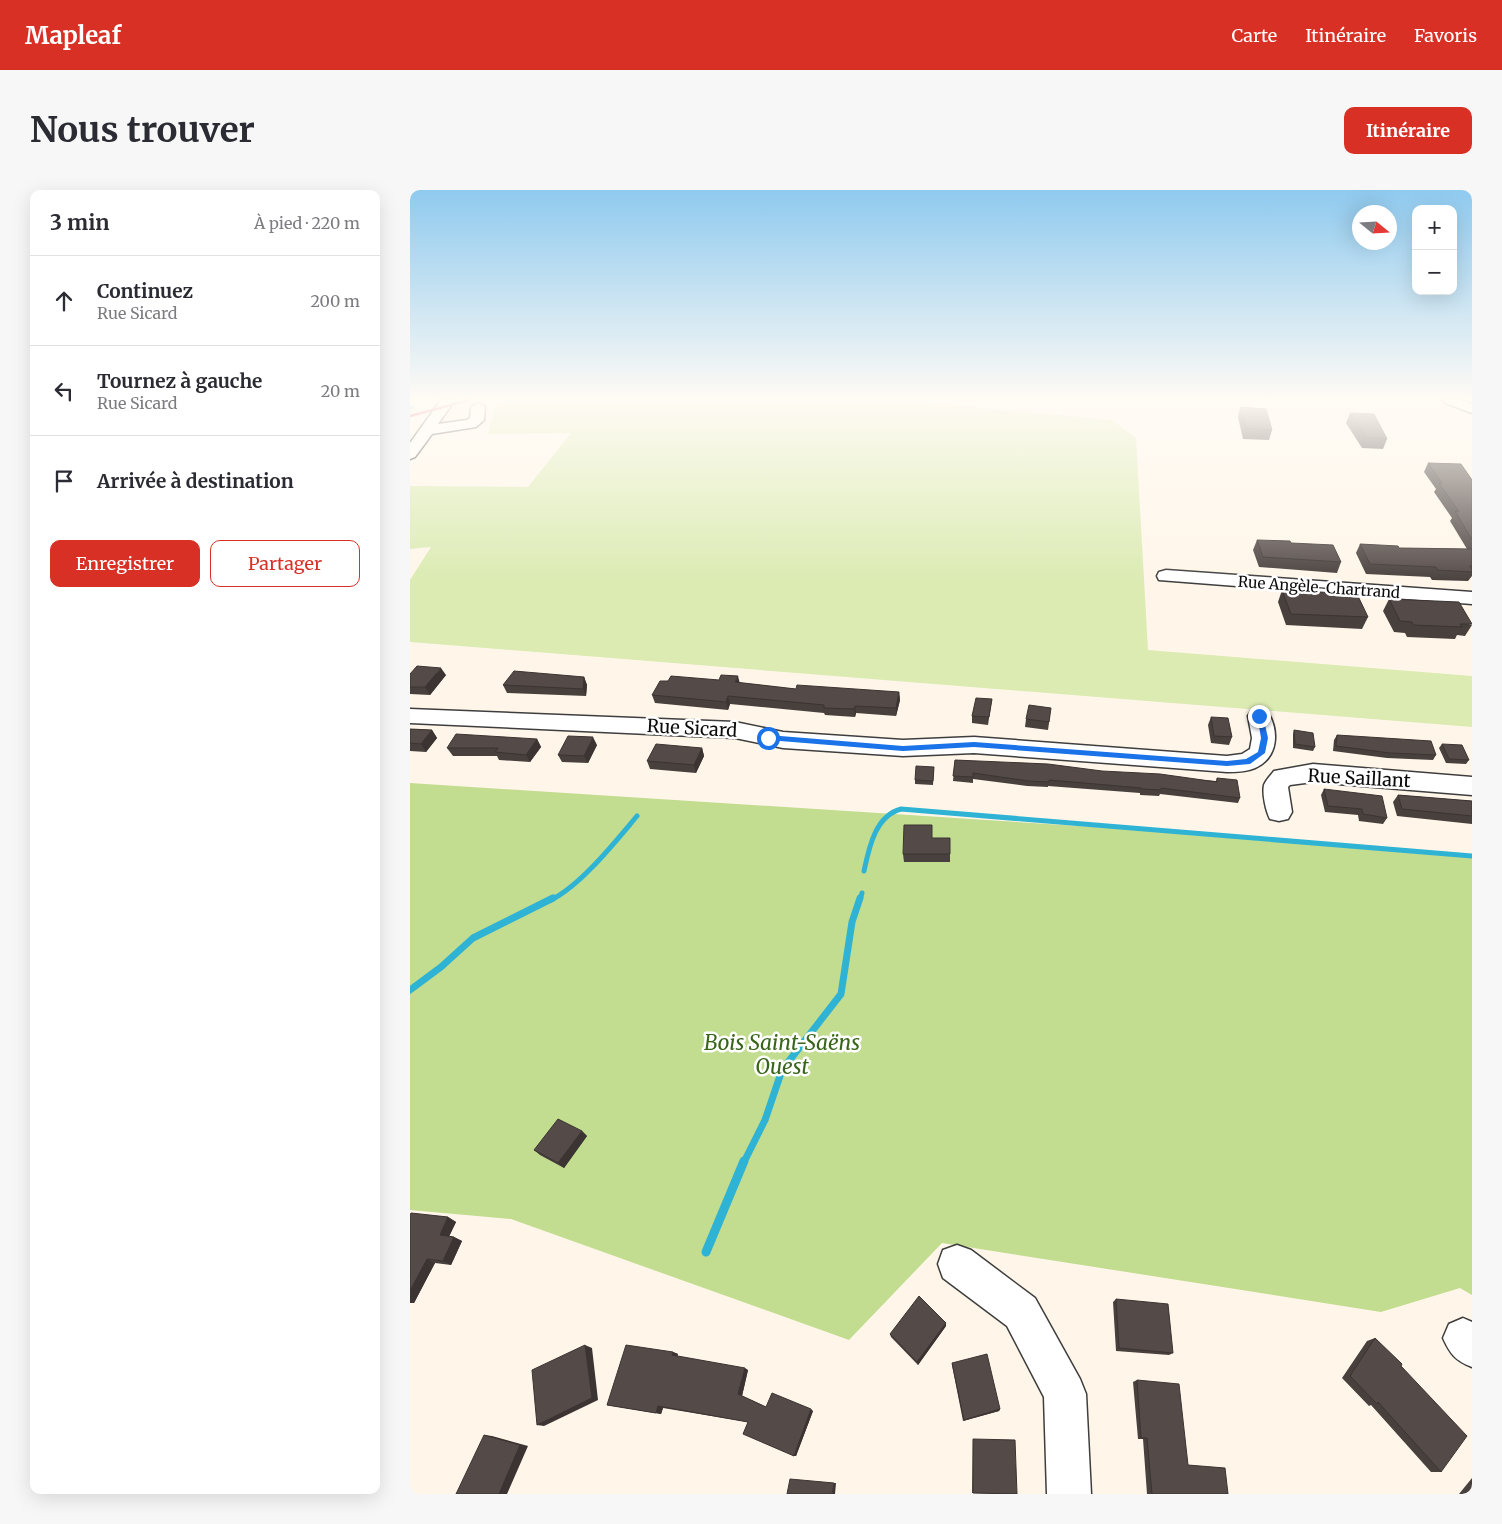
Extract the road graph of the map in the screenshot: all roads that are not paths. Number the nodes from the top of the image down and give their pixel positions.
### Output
1 (1166, 576) dead end
2 (1472, 598) edge
3 (410, 716) edge
4 (1259, 716) dead end
5 (1472, 786) edge
6 (1279, 812) dead end
7 (957, 1264) dead end
8 (1069, 1494) edge

1 - 2 street, Rue Angèle-Chartrand
3 - 4 street, Rue Sicard
5 - 6 street, Rue Saillant
7 - 8 street

